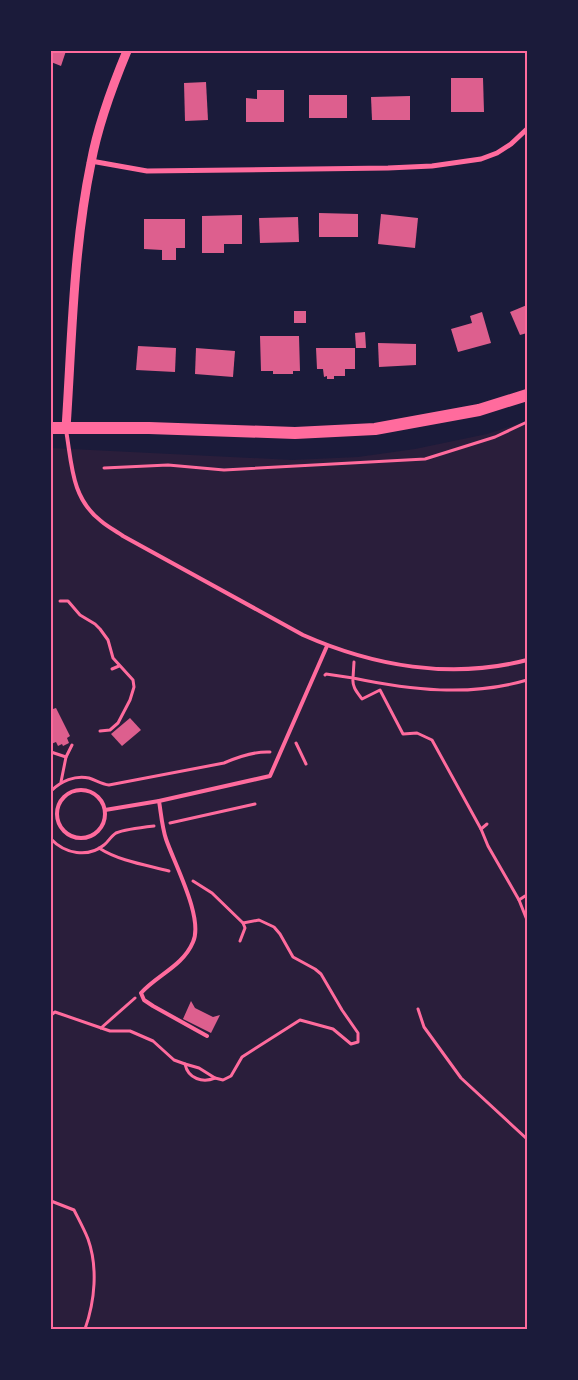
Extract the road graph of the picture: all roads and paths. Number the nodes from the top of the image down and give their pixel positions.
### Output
1 (127, 51) edge
2 (527, 129) edge
3 (91, 161) junction
4 (527, 395) edge
5 (527, 422) edge
6 (51, 428) edge
7 (66, 428) junction
8 (104, 468) dead end
9 (60, 601) dead end
10 (327, 646) junction
11 (527, 660) edge
12 (354, 662) dead end
13 (119, 666) junction
14 (112, 669) dead end
15 (353, 678) junction
16 (527, 680) edge
17 (322, 683) dead end
18 (100, 730) dead end
19 (299, 736) dead end
20 (72, 745) dead end
21 (51, 752) edge
22 (270, 752) dead end
23 (66, 757) junction
24 (306, 764) dead end
25 (61, 783) junction
26 (51, 792) edge
27 (159, 801) junction
28 (255, 804) dead end
29 (105, 810) junction
30 (162, 824) junction
31 (488, 824) dead end
32 (482, 829) junction
33 (51, 839) edge
34 (525, 896) dead end
35 (519, 900) junction
36 (527, 920) edge
37 (240, 941) dead end
38 (141, 993) junction
39 (418, 1009) dead end
40 (51, 1015) edge
41 (100, 1028) junction
42 (207, 1036) dead end
43 (184, 1064) junction
44 (215, 1078) junction
45 (527, 1140) edge
46 (51, 1200) edge
47 (85, 1329) edge

1 - 3 street
2 - 3 street
3 - 7 street
4 - 7 main road
5 - 8 path
6 - 7 main road
7 - 10 lane
9 - 13 path
10 - 11 lane
10 - 27 lane
12 - 15 path
13 - 14 path
13 - 18 path
15 - 16 path
15 - 17 path
15 - 32 path
19 - 24 path
20 - 23 path
21 - 23 path
22 - 25 path
23 - 25 path
25 - 26 path
27 - 29 lane
27 - 30 lane
28 - 30 path
29 - 29 lane
30 - 33 path
30 - 38 lane
31 - 32 path
32 - 35 path
34 - 35 path
35 - 36 path
37 - 44 path
38 - 41 path
38 - 42 lane
39 - 45 path
40 - 41 path
41 - 43 path
43 - 44 path
43 - 44 path
46 - 47 path

